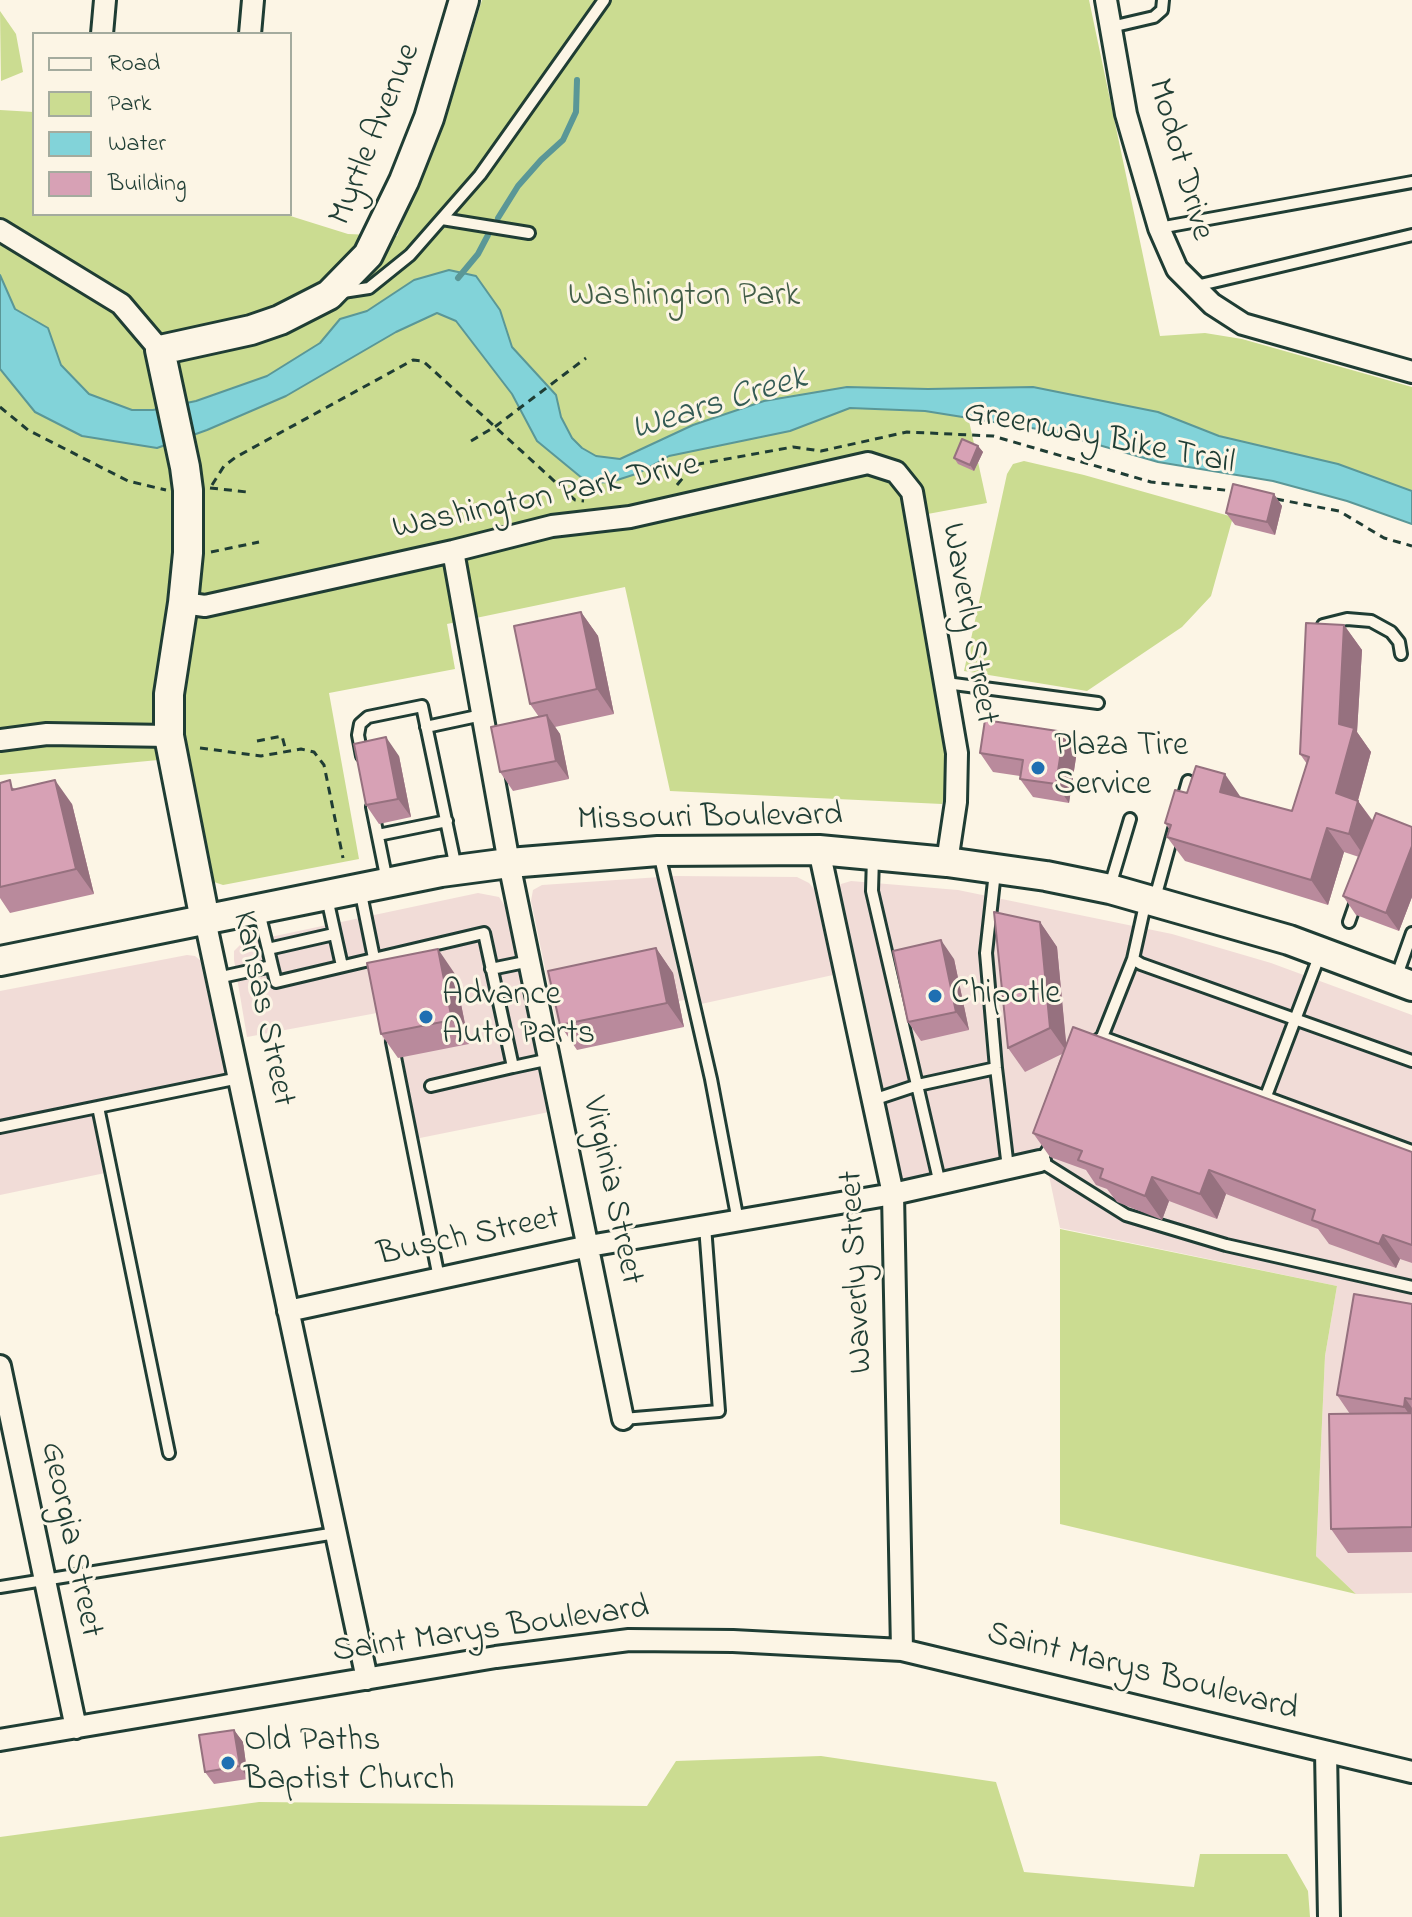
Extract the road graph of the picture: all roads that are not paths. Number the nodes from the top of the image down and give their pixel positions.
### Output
1 (105, 0) edge
2 (253, 0) edge
3 (464, 0) edge
4 (604, 0) edge
5 (1106, 0) edge
6 (1163, 0) edge
7 (1111, 27) junction
8 (102, 32) edge
9 (250, 32) edge
10 (1412, 182) edge
11 (442, 219) junction
12 (1159, 228) junction
13 (0, 230) edge
14 (529, 233) dead end
15 (1412, 235) edge
16 (1193, 287) junction
17 (329, 295) junction
18 (160, 350) junction
19 (1412, 372) edge
20 (912, 492) joint
21 (453, 551) junction
22 (183, 603) junction
23 (1323, 625) edge
24 (1401, 654) dead end
25 (946, 683) junction
26 (1098, 703) dead end
27 (482, 715) junction
28 (426, 727) junction
29 (169, 736) junction
30 (0, 740) edge
31 (364, 764) edge
32 (1188, 781) edge
33 (369, 792) edge
34 (1180, 809) edge
35 (1130, 819) dead end
36 (447, 821) junction
37 (1176, 823) edge
38 (378, 835) junction
39 (819, 850) junction
40 (658, 851) junction
41 (873, 855) junction
42 (947, 862) junction
43 (509, 863) junction
44 (996, 868) junction
45 (457, 870) junction
46 (388, 882) junction
47 (1363, 882) edge
48 (359, 887) junction
49 (1110, 889) junction
50 (326, 894) junction
51 (1150, 900) junction
52 (258, 909) junction
53 (205, 920) junction
54 (1349, 922) dead end
55 (1412, 933) edge
56 (334, 934) junction
57 (268, 949) junction
58 (1321, 952) junction
59 (374, 958) junction
60 (1133, 959) junction
61 (0, 961) edge
62 (530, 961) junction
63 (272, 966) junction
64 (342, 966) junction
65 (491, 969) junction
66 (378, 973) edge
67 (217, 978) junction
68 (1404, 983) edge
69 (1295, 1020) junction
70 (390, 1034) edge
71 (1102, 1037) junction
72 (1085, 1050) edge
73 (550, 1059) junction
74 (1412, 1061) edge
75 (513, 1067) junction
76 (996, 1068) junction
77 (239, 1078) junction
78 (918, 1085) junction
79 (431, 1086) dead end
80 (1266, 1096) junction
81 (873, 1100) junction
82 (98, 1107) junction
83 (0, 1127) edge
84 (1058, 1127) edge
85 (1412, 1151) edge
86 (1040, 1161) junction
87 (1008, 1168) junction
88 (940, 1184) junction
89 (893, 1194) junction
90 (738, 1221) junction
91 (705, 1226) junction
92 (589, 1246) junction
93 (439, 1278) junction
94 (1412, 1287) edge
95 (288, 1311) junction
96 (0, 1366) edge
97 (623, 1419) joint
98 (169, 1453) dead end
99 (336, 1533) junction
100 (45, 1580) junction
101 (0, 1587) edge
102 (902, 1650) junction
103 (367, 1679) junction
104 (76, 1728) junction
105 (0, 1740) edge
106 (1326, 1752) junction
107 (1412, 1772) edge
108 (1329, 1917) edge

1 - 8 street
2 - 9 street
3 - 17 main road, Myrtle Avenue
4 - 11 lane
5 - 7 street, Modot Drive
6 - 7 lane
7 - 12 street, Modot Drive
10 - 12 lane
11 - 14 lane
11 - 17 lane
12 - 16 street, Modot Drive
13 - 18 street
15 - 16 lane
16 - 19 street, Modot Drive
17 - 18 main road, Myrtle Avenue
18 - 22 main road, Kansas Street
20 - 21 street, Washington Park Drive
20 - 25 street, Waverly Street
21 - 22 street, Washington Park Drive
21 - 27 street, Virginia Street
22 - 29 main road, Kansas Street
23 - 24 lane
25 - 26 lane
25 - 42 street, Waverly Street
27 - 28 lane
27 - 43 street, Virginia Street
28 - 31 lane
28 - 36 lane
29 - 30 street
29 - 53 main road, Kansas Street
32 - 34 lane
33 - 38 lane
35 - 49 lane
36 - 38 lane
36 - 45 lane
37 - 51 lane
38 - 46 lane
39 - 40 main road, Missouri Boulevard
39 - 41 main road, Missouri Boulevard
39 - 81 street, Waverly Street
40 - 43 main road, Missouri Boulevard
40 - 90 lane
41 - 42 main road, Missouri Boulevard
41 - 78 lane
42 - 44 main road, Missouri Boulevard
43 - 45 main road, Missouri Boulevard
43 - 62 street, Virginia Street
44 - 49 main road, Missouri Boulevard
44 - 76 lane
45 - 46 main road, Missouri Boulevard
46 - 48 main road, Missouri Boulevard
47 - 54 lane
48 - 50 main road, Missouri Boulevard
48 - 59 lane
49 - 51 main road, Missouri Boulevard
50 - 52 main road, Missouri Boulevard
50 - 56 lane
51 - 58 main road, Missouri Boulevard
51 - 60 lane
52 - 53 main road, Missouri Boulevard
52 - 57 lane
53 - 61 main road, Missouri Boulevard
53 - 67 street, Kansas Street
55 - 68 lane
56 - 57 lane
56 - 64 lane
57 - 63 lane
58 - 68 main road, Missouri Boulevard
58 - 69 lane
59 - 64 lane
59 - 65 lane
59 - 66 lane
60 - 69 lane
60 - 71 lane
62 - 65 lane
62 - 73 street, Virginia Street
63 - 64 lane
63 - 67 lane
65 - 75 lane
67 - 77 street, Kansas Street
69 - 74 lane
69 - 80 lane
70 - 93 lane
71 - 72 lane
71 - 80 lane
73 - 75 lane
73 - 92 street, Virginia Street
75 - 79 lane
76 - 78 lane
76 - 87 lane
77 - 82 lane
77 - 95 street, Kansas Street
78 - 81 lane
78 - 88 lane
80 - 85 lane
81 - 89 street, Waverly Street
82 - 83 lane
82 - 98 lane
84 - 86 lane
86 - 87 street, Busch Street
86 - 94 lane
87 - 88 street, Busch Street
88 - 89 street, Busch Street
89 - 90 street, Busch Street
89 - 102 street, Waverly Street
90 - 91 street, Busch Street
91 - 92 street, Busch Street
91 - 97 lane
92 - 93 street, Busch Street
92 - 97 street, Virginia Street
93 - 95 street, Busch Street
95 - 99 street, Kansas Street
96 - 100 street, Georgia Street
99 - 100 lane
99 - 103 street, Kansas Street
100 - 101 lane
100 - 104 street, Georgia Street
102 - 103 street, Saint Marys Boulevard
102 - 106 street, Saint Marys Boulevard
103 - 104 street, Saint Marys Boulevard
104 - 105 street, Saint Marys Boulevard
106 - 107 street, Saint Marys Boulevard
106 - 108 street

